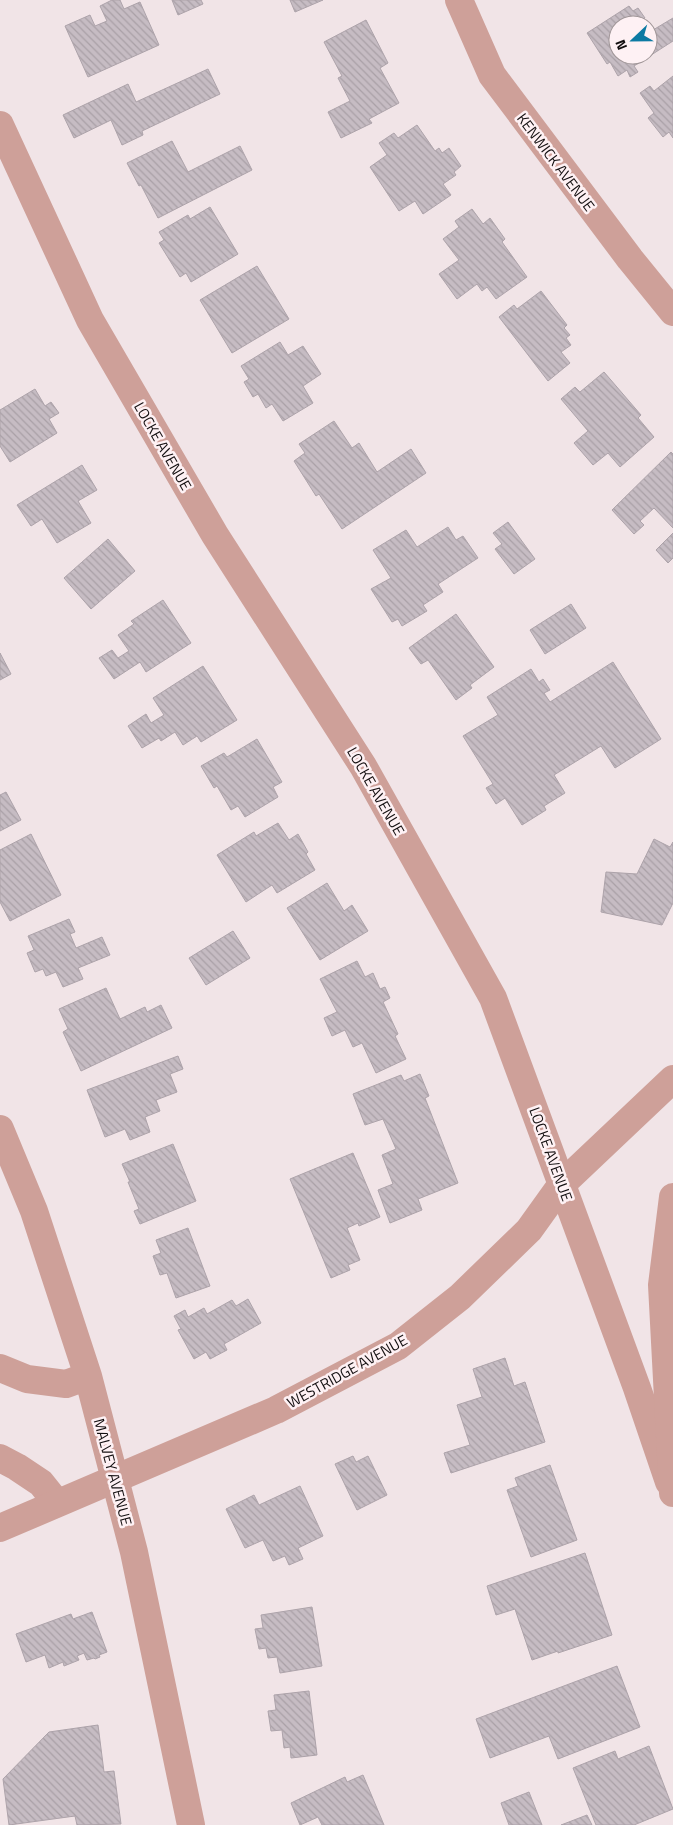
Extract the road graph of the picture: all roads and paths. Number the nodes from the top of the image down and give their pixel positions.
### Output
1 (459, 0) edge
2 (0, 125) edge
3 (673, 312) edge
4 (673, 1079) edge
5 (0, 1128) edge
6 (562, 1184) junction
7 (673, 1196) edge
8 (0, 1368) edge
9 (88, 1376) junction
10 (0, 1458) edge
11 (115, 1478) junction
12 (673, 1493) edge
13 (56, 1503) junction
14 (0, 1528) edge
15 (191, 1825) edge

1 - 3 street, KENWICK AVENUE
2 - 6 street, LOCKE AVENUE
4 - 6 street, WESTRIDGE AVENUE
5 - 9 street, MALVEY AVENUE
6 - 11 street, WESTRIDGE AVENUE
6 - 12 street, LOCKE AVENUE
7 - 12 street
8 - 9 street
9 - 11 street, MALVEY AVENUE
10 - 13 street
11 - 13 street, WESTRIDGE AVENUE
11 - 15 street, MALVEY AVENUE
13 - 14 street, WESTRIDGE AVENUE

